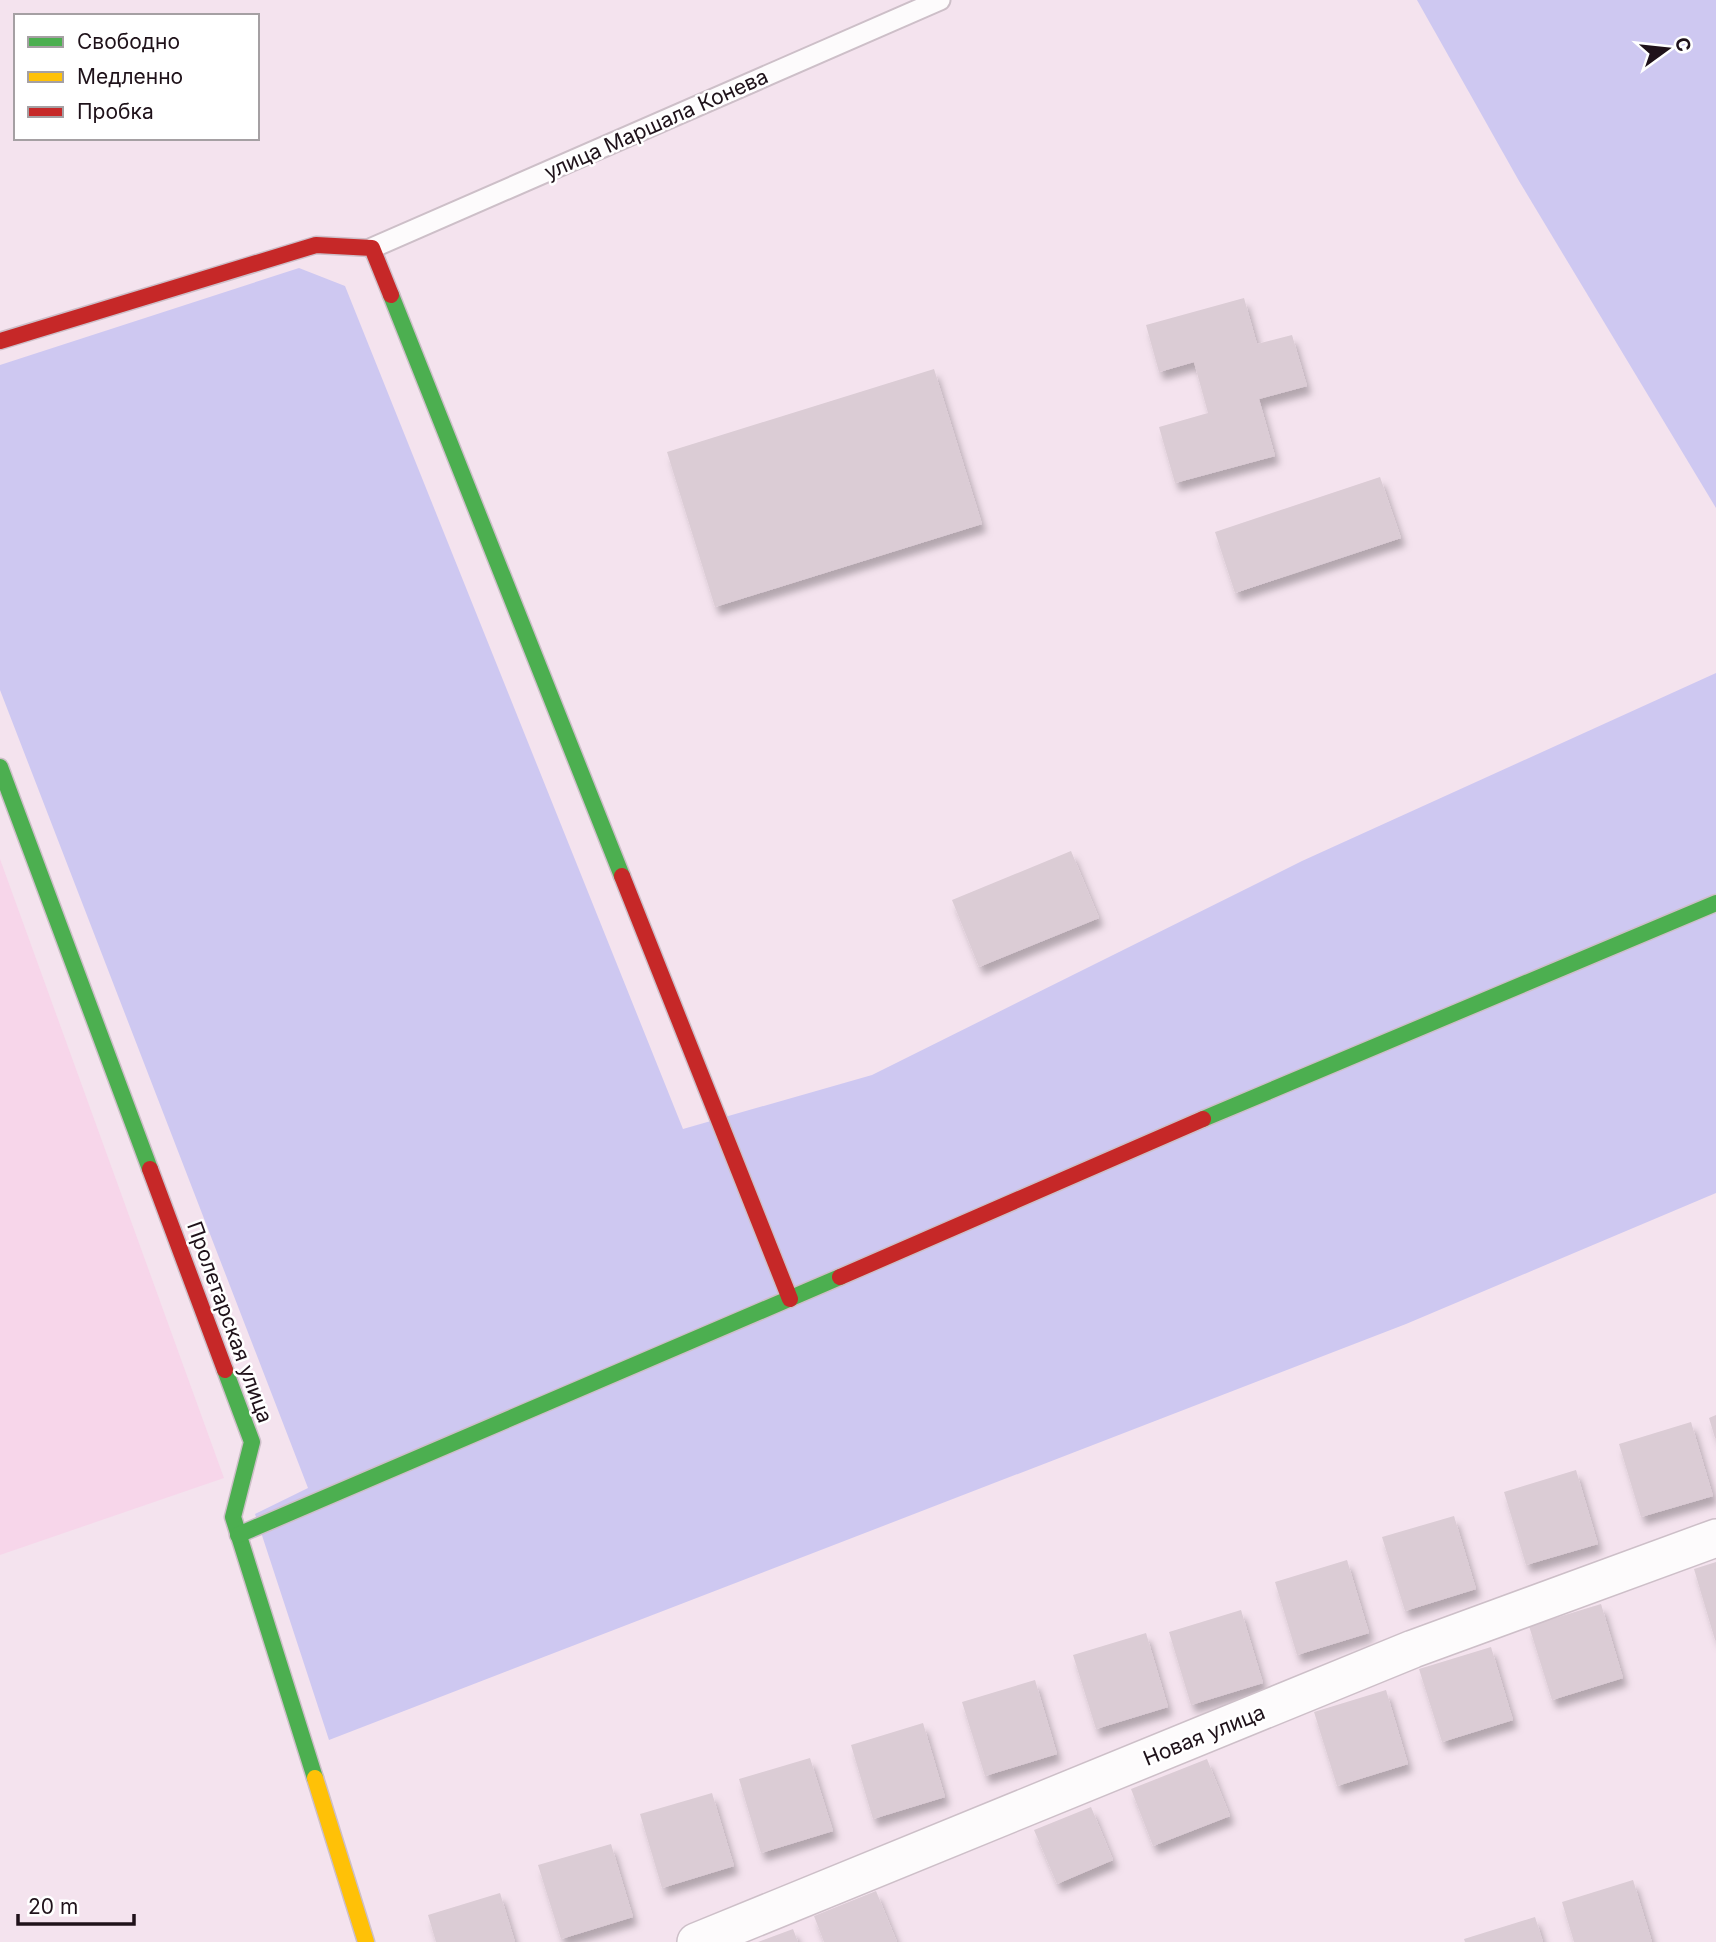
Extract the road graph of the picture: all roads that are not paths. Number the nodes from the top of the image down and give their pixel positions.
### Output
1 (940, 0) edge
2 (372, 248) junction
3 (0, 341) edge
4 (0, 767) edge
5 (1716, 902) edge
6 (790, 1299) junction
7 (238, 1535) junction
8 (1716, 1538) edge
9 (366, 1942) edge
10 (696, 1942) edge

1 - 2 lane, улица Маршала Конева
2 - 3 street
2 - 6 street
4 - 7 street, Пролетарская улица
5 - 6 street
6 - 7 street
7 - 9 street, Пролетарская улица
8 - 10 street, Новая улица

